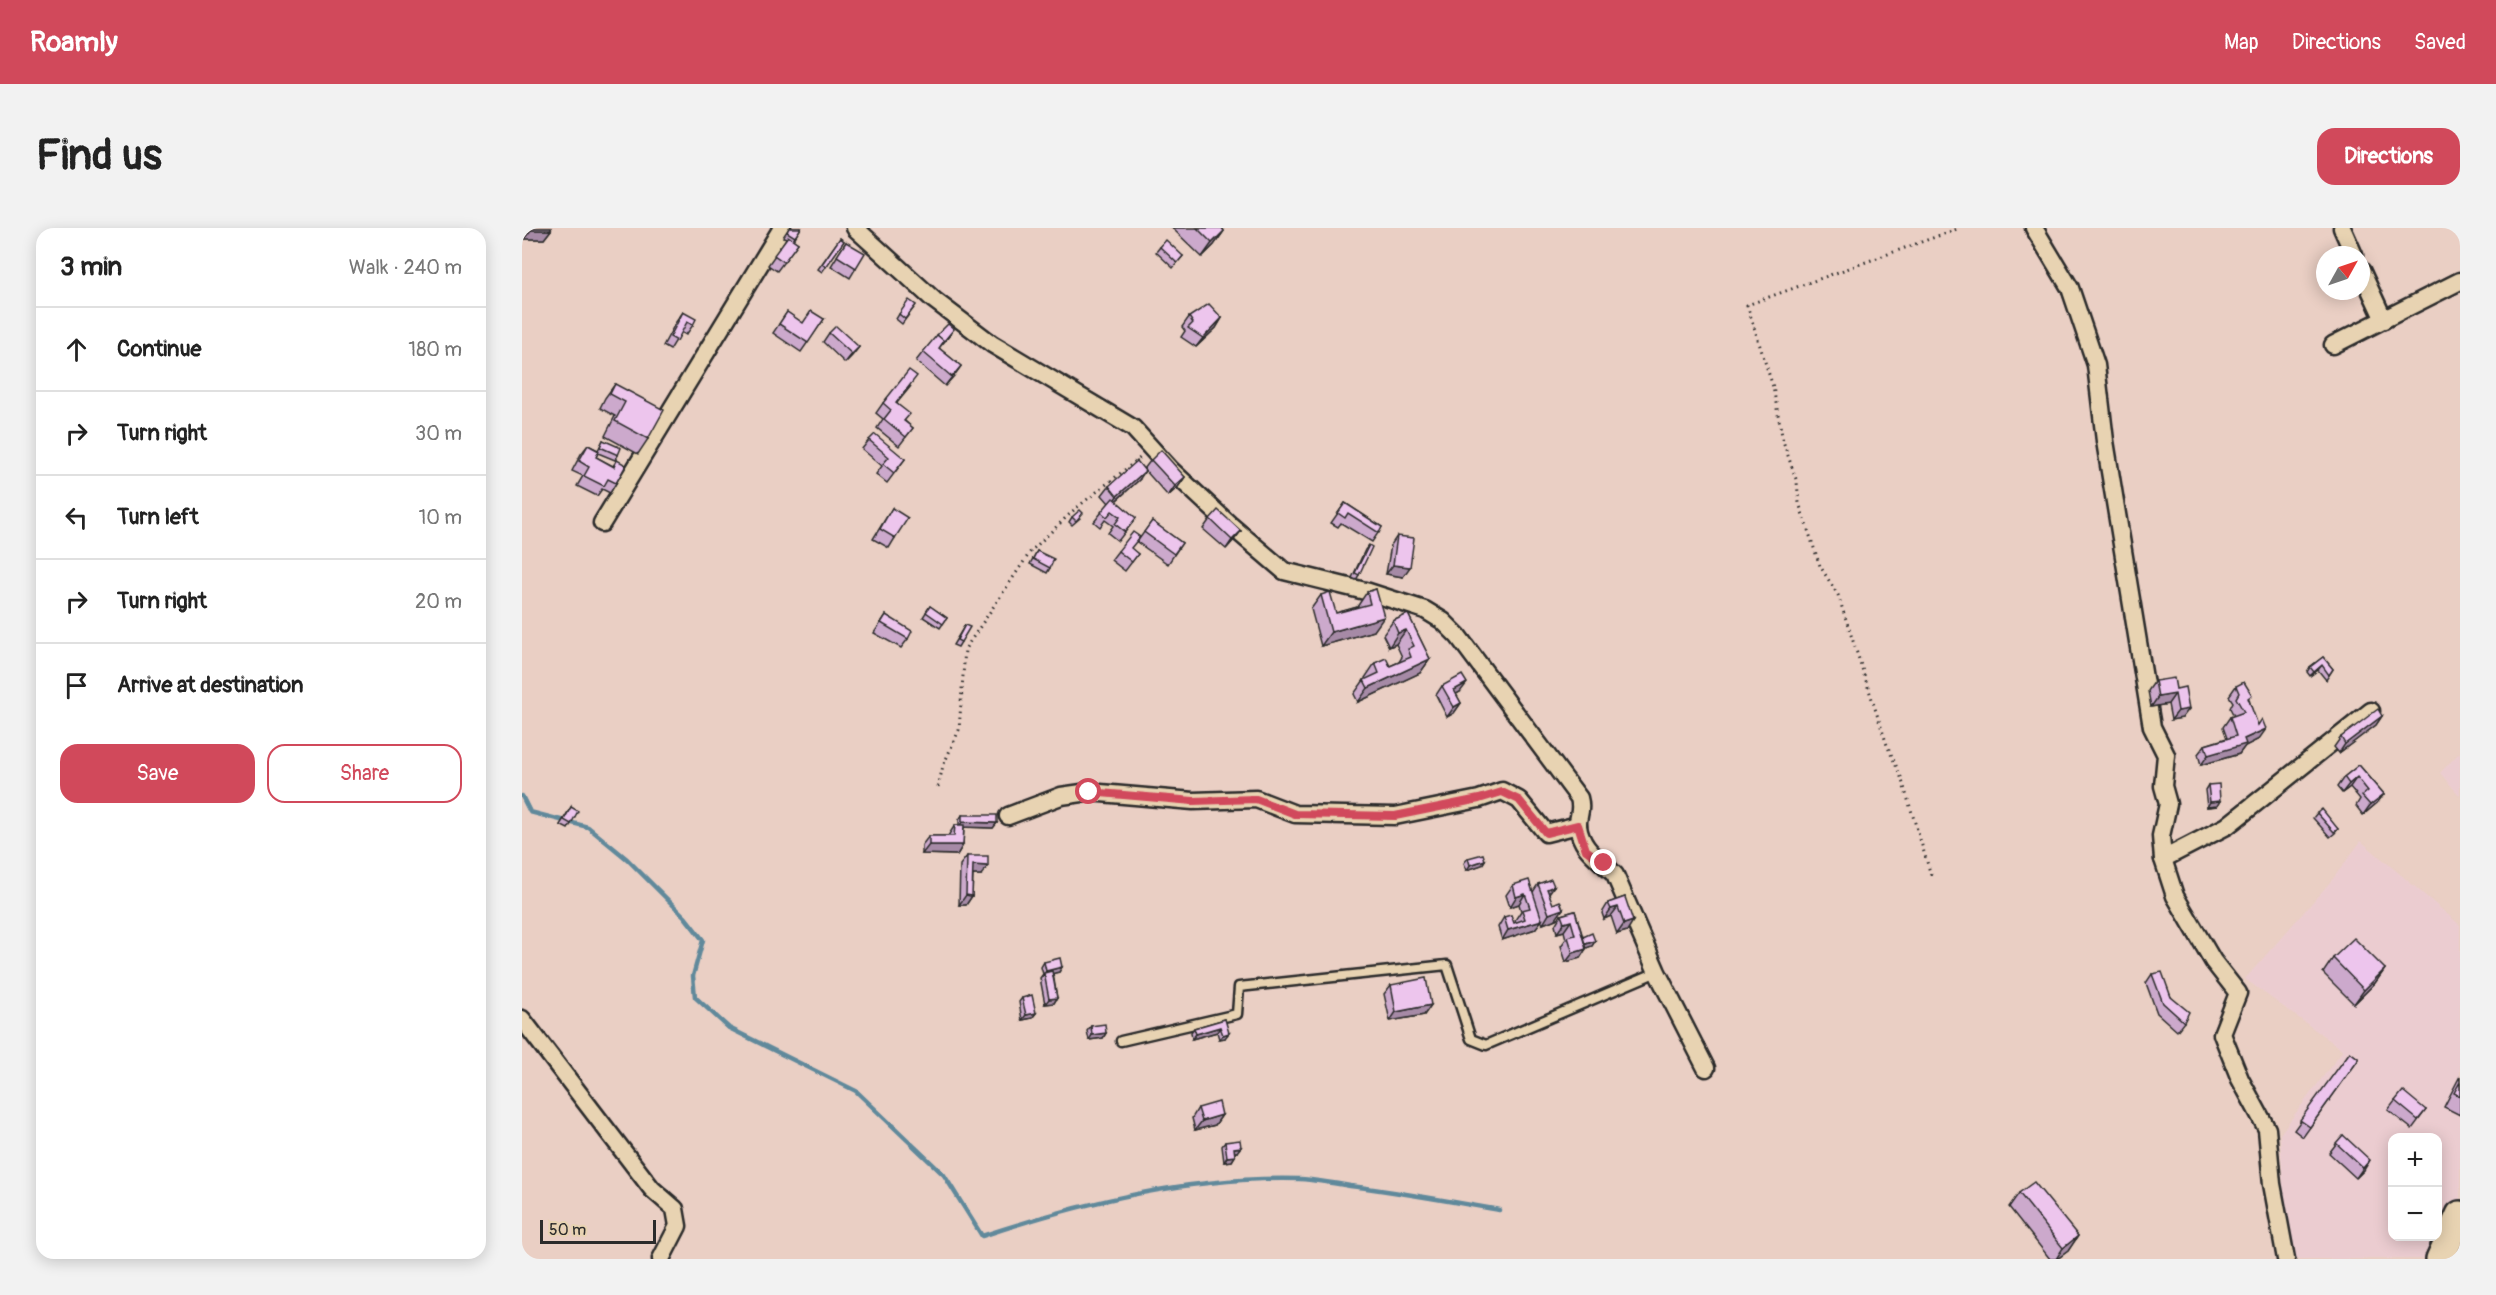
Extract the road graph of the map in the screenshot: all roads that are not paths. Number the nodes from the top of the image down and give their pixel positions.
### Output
1 (782, 228) edge
2 (855, 228) edge
3 (2034, 228) edge
4 (2342, 228) edge
5 (2350, 246) edge
6 (2460, 281) edge
7 (2370, 290) edge
8 (2384, 320) junction
9 (2332, 345) dead end
10 (602, 523) dead end
11 (2371, 711) edge
12 (1008, 816) dead end
13 (1578, 825) junction
14 (2163, 859) junction
15 (1657, 972) junction
16 (522, 1019) edge
17 (1121, 1041) dead end
18 (1706, 1068) dead end
19 (2460, 1215) edge
20 (661, 1259) edge
21 (2286, 1259) edge
22 (2440, 1259) edge

1 - 10 street
2 - 13 street
3 - 14 street
4 - 5 street
6 - 8 street
7 - 8 street
8 - 9 street
11 - 14 street
12 - 13 street
13 - 15 street
14 - 21 street
15 - 17 lane
15 - 18 street
16 - 20 street
19 - 22 highway

